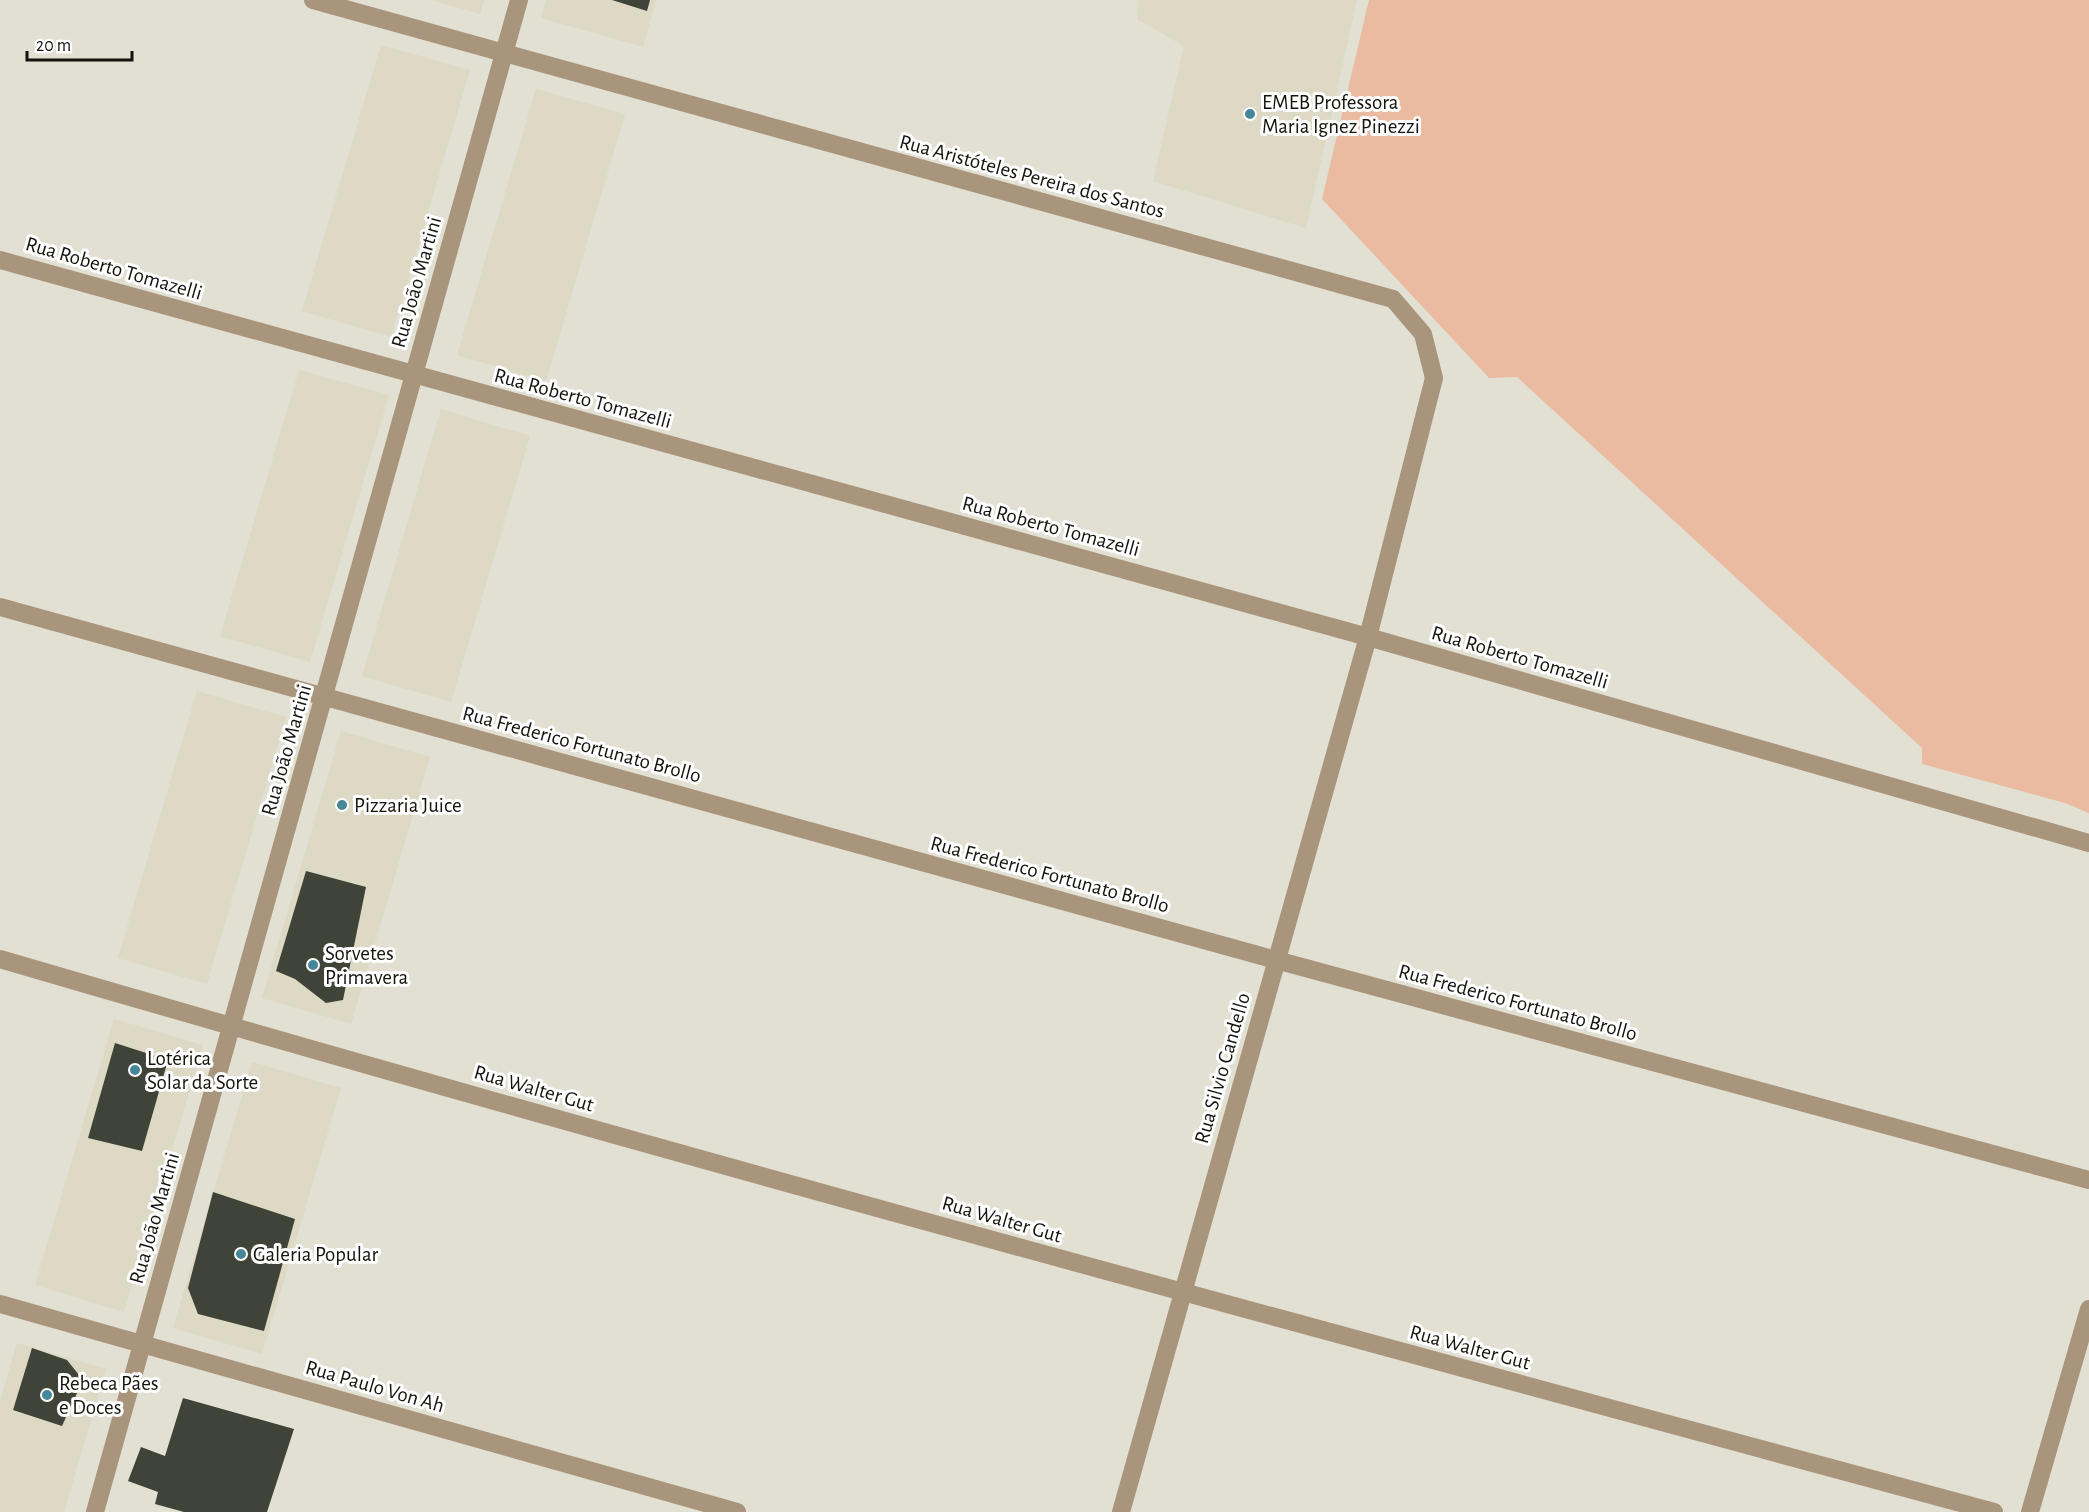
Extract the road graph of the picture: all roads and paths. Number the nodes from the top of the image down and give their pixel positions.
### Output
1 (314, 0) edge
2 (519, 0) edge
3 (505, 53) junction
4 (0, 260) edge
5 (413, 374) junction
6 (0, 607) edge
7 (1368, 637) junction
8 (324, 696) junction
9 (2089, 843) edge
10 (0, 959) edge
11 (1276, 960) junction
12 (232, 1027) junction
13 (2089, 1180) edge
14 (1183, 1292) junction
15 (0, 1304) edge
16 (2089, 1309) edge
17 (143, 1344) junction
18 (95, 1512) edge
19 (737, 1512) edge
20 (1120, 1512) edge
21 (1994, 1512) edge
22 (2030, 1512) edge

1 - 3 street, Rua Aristóteles Pereira dos Santos
2 - 3 street, Rua João Martini
3 - 5 street, Rua João Martini
3 - 7 street, Rua Aristóteles Pereira dos Santos
4 - 5 street, Rua Roberto Tomazelli
5 - 7 street, Rua Roberto Tomazelli
5 - 8 street, Rua João Martini
6 - 8 street, Rua Frederico Fortunato Brollo
7 - 9 street, Rua Roberto Tomazelli
7 - 11 street, Rua Silvio Candello
8 - 11 street, Rua Frederico Fortunato Brollo
8 - 12 street, Rua João Martini
10 - 12 street, Rua Walter Gut
11 - 13 street, Rua Frederico Fortunato Brollo
11 - 14 street, Rua Silvio Candello
12 - 14 street, Rua Walter Gut
12 - 17 street, Rua João Martini
14 - 20 street, Rua Silvio Candello
14 - 21 street, Rua Walter Gut
15 - 17 street, Rua Paulo Von Ah
16 - 22 street
17 - 18 street, Rua João Martini
17 - 19 street, Rua Paulo Von Ah

